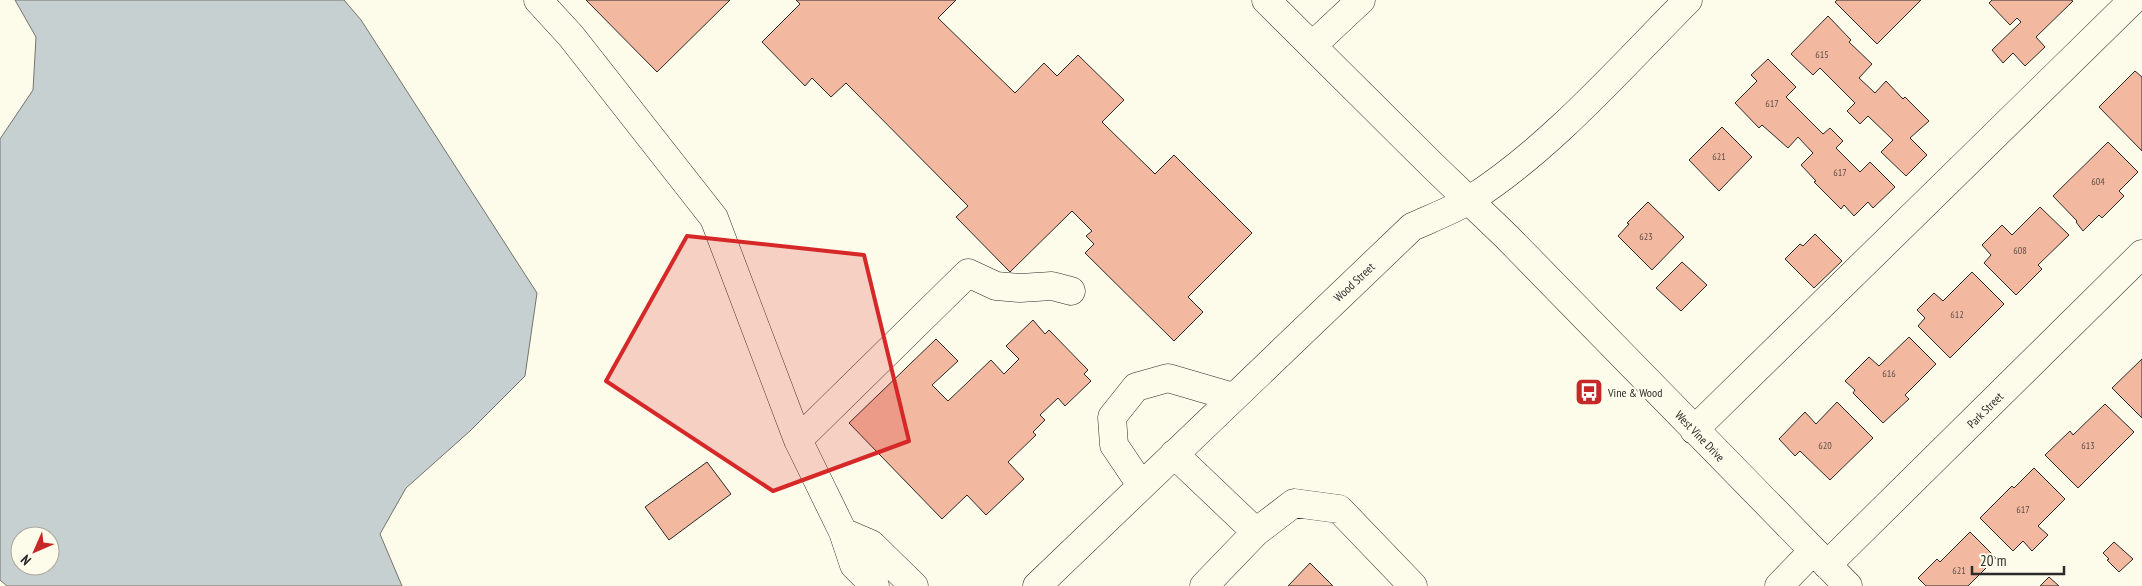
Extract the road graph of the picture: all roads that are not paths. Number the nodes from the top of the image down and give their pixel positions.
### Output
1 (538, 0) edge
2 (1266, 0) edge
3 (1361, 0) edge
4 (1688, 0) edge
5 (2133, 0) edge
6 (1313, 45) junction
7 (1470, 200) junction
8 (2142, 254) edge
9 (1071, 290) dead end
10 (1233, 397) junction
11 (1694, 430) junction
12 (798, 440) junction
13 (1174, 454) junction
14 (1141, 485) junction
15 (843, 532) junction
16 (1256, 532) junction
17 (1820, 558) junction
18 (875, 586) edge
19 (914, 586) edge
20 (1037, 586) edge
21 (1204, 586) edge
22 (1413, 586) edge
23 (1779, 586) edge
24 (1848, 586) edge

1 - 12 street
2 - 6 street, West Vine Drive
3 - 6 street
4 - 7 street, Wood Street
5 - 11 street
6 - 7 street, West Vine Drive
7 - 10 street, Wood Street
7 - 11 street, West Vine Drive
8 - 17 street, Park Street
9 - 12 street
10 - 13 street, Wood Street
10 - 14 street
11 - 17 street, West Vine Drive
12 - 15 street
13 - 14 street, Wood Street
13 - 16 street
14 - 20 street, Wood Street
15 - 18 street
15 - 19 street
16 - 21 street
16 - 22 street
17 - 23 street, Park Street
17 - 24 street, West Vine Drive

